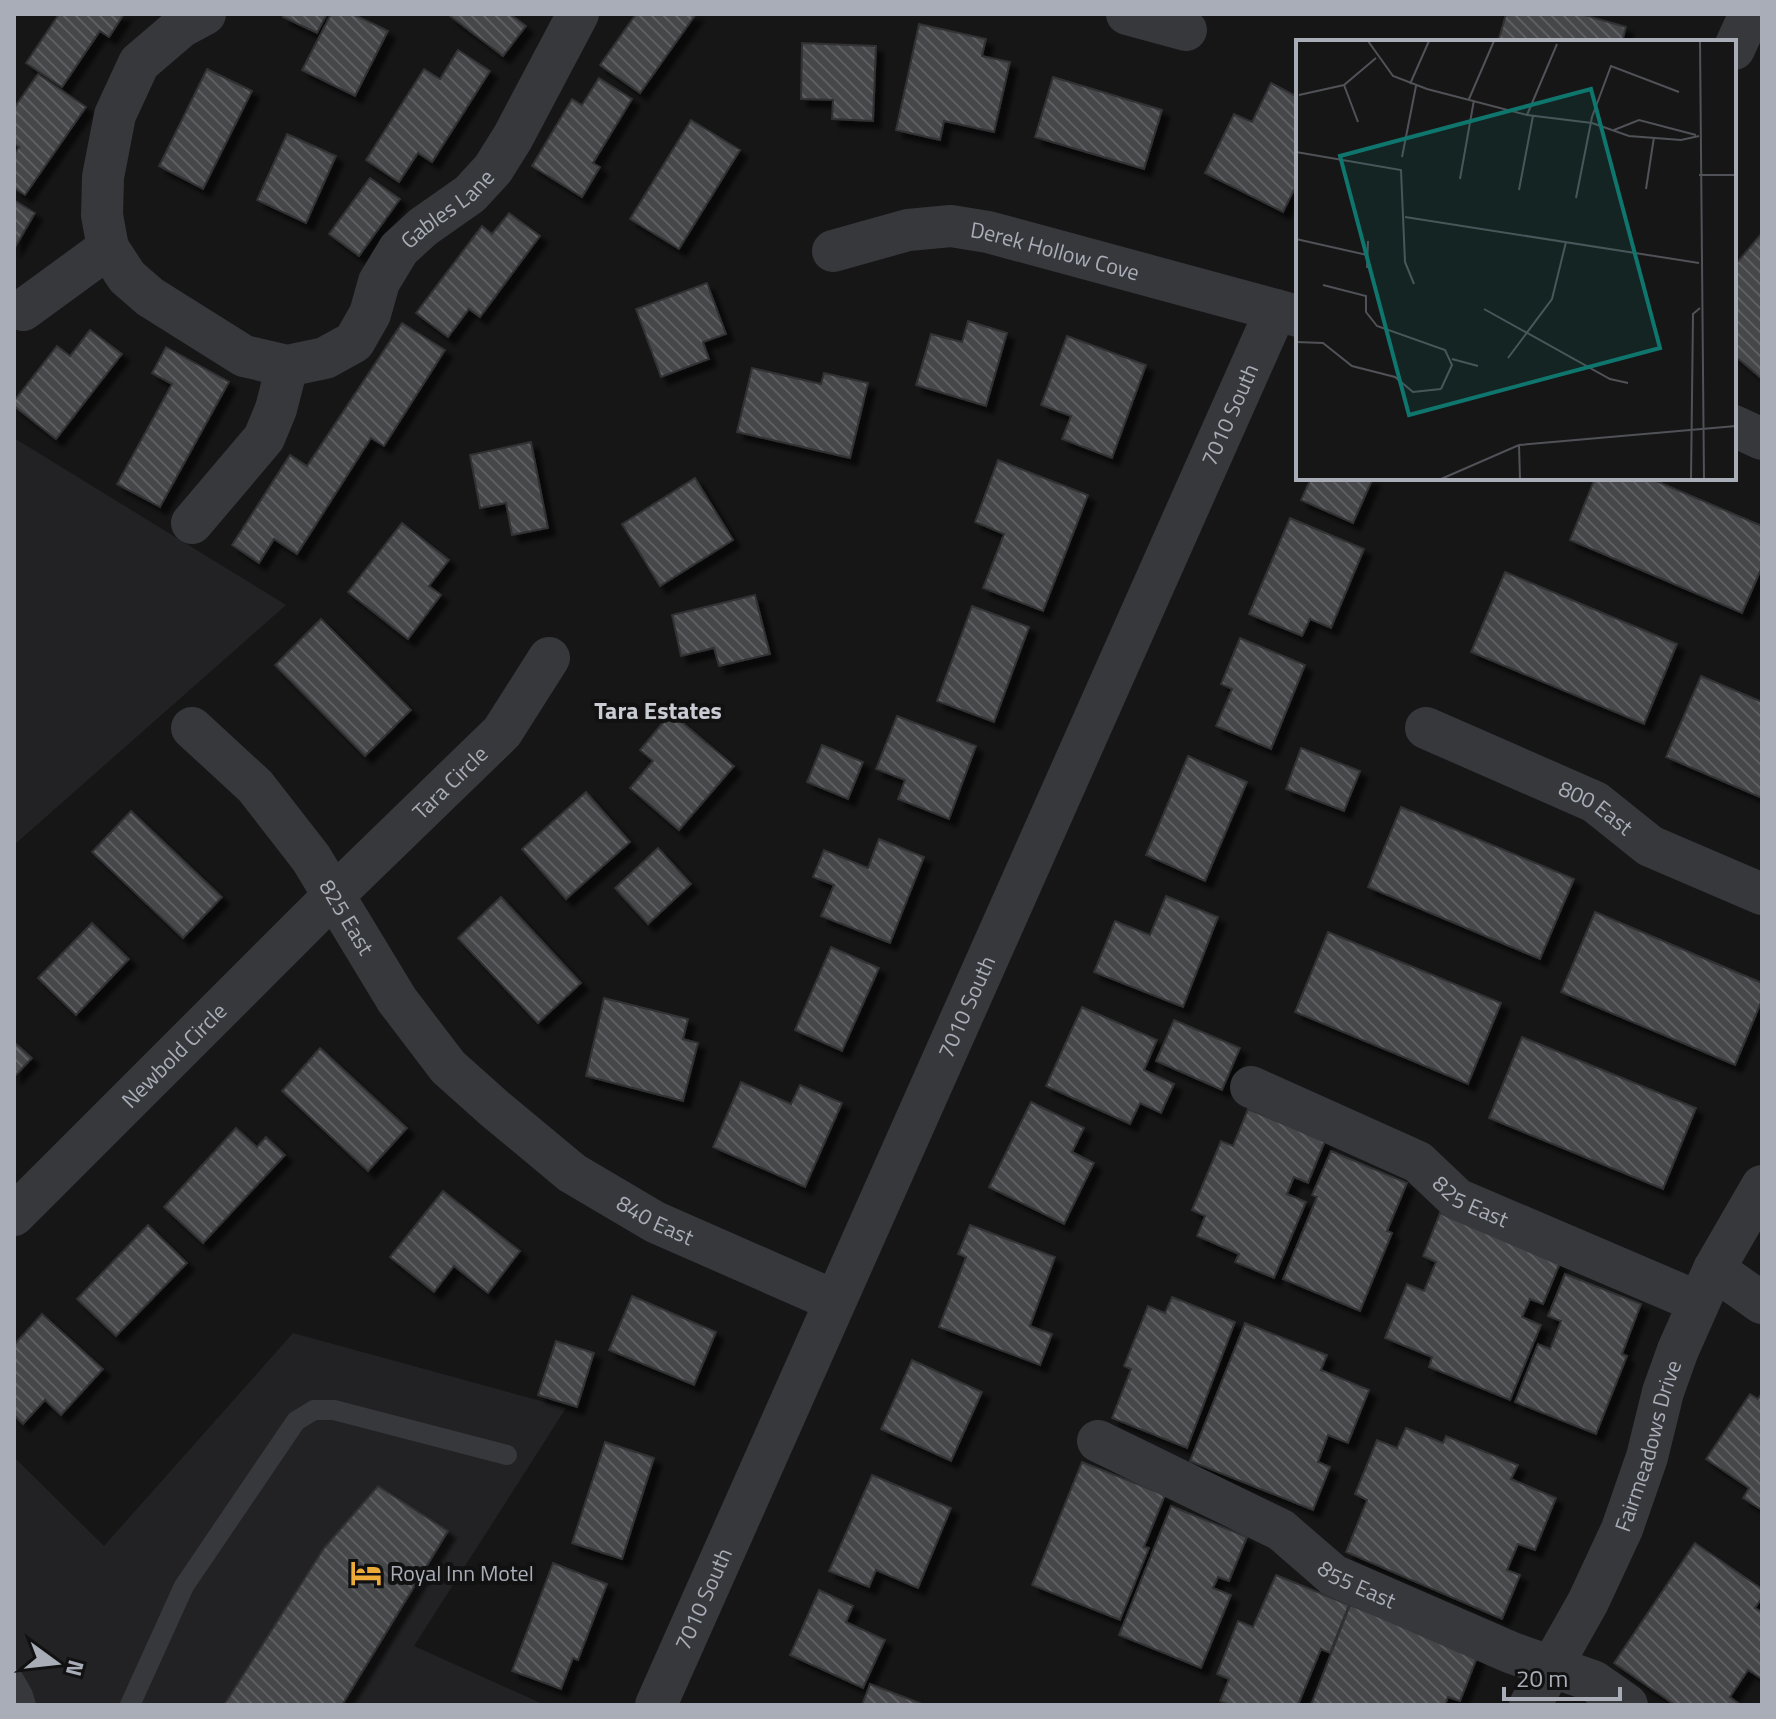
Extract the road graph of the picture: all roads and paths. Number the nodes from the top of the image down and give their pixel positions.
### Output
1 (205, 14) edge
2 (578, 14) edge
3 (1127, 14) edge
4 (1750, 14) edge
5 (1186, 30) dead end
6 (1736, 45) edge
7 (108, 248) junction
8 (833, 251) dead end
9 (23, 310) dead end
10 (1287, 313) edge
11 (287, 366) junction
12 (1736, 427) edge
13 (1762, 439) edge
14 (192, 523) dead end
15 (549, 658) dead end
16 (192, 728) dead end
17 (1426, 728) dead end
18 (335, 894) junction
19 (1762, 894) edge
20 (1251, 1087) dead end
21 (495, 1109) joint
22 (1762, 1186) edge
23 (14, 1215) edge
24 (1706, 1286) junction
25 (835, 1301) junction
26 (1762, 1303) edge
27 (1098, 1441) dead end
28 (507, 1455) dead end
29 (1553, 1667) junction
30 (14, 1679) edge
31 (26, 1705) edge
32 (130, 1705) edge
33 (656, 1705) edge
34 (1530, 1705) edge
35 (1627, 1705) edge

1 - 7 street
2 - 11 street, Gables Lane
3 - 5 street
4 - 6 street
7 - 9 street
7 - 11 street, Gables Lane
8 - 10 street, Derek Hollow Cove
10 - 25 street, 7010 South
11 - 14 street
12 - 13 street
15 - 18 street, Tara Circle
16 - 18 street, 825 East
17 - 19 street, 800 East
18 - 21 street, 825 East
18 - 23 street, Newbold Circle
20 - 24 street, 825 East
21 - 25 street, 840 East
22 - 24 street, Fairmeadows Drive
24 - 26 street, 825 East
24 - 29 street, Fairmeadows Drive
25 - 33 street, 7010 South
27 - 29 street, 855 East
28 - 32 lane
29 - 34 street, Fairmeadows Drive
29 - 35 street, 855 East
30 - 31 lane

